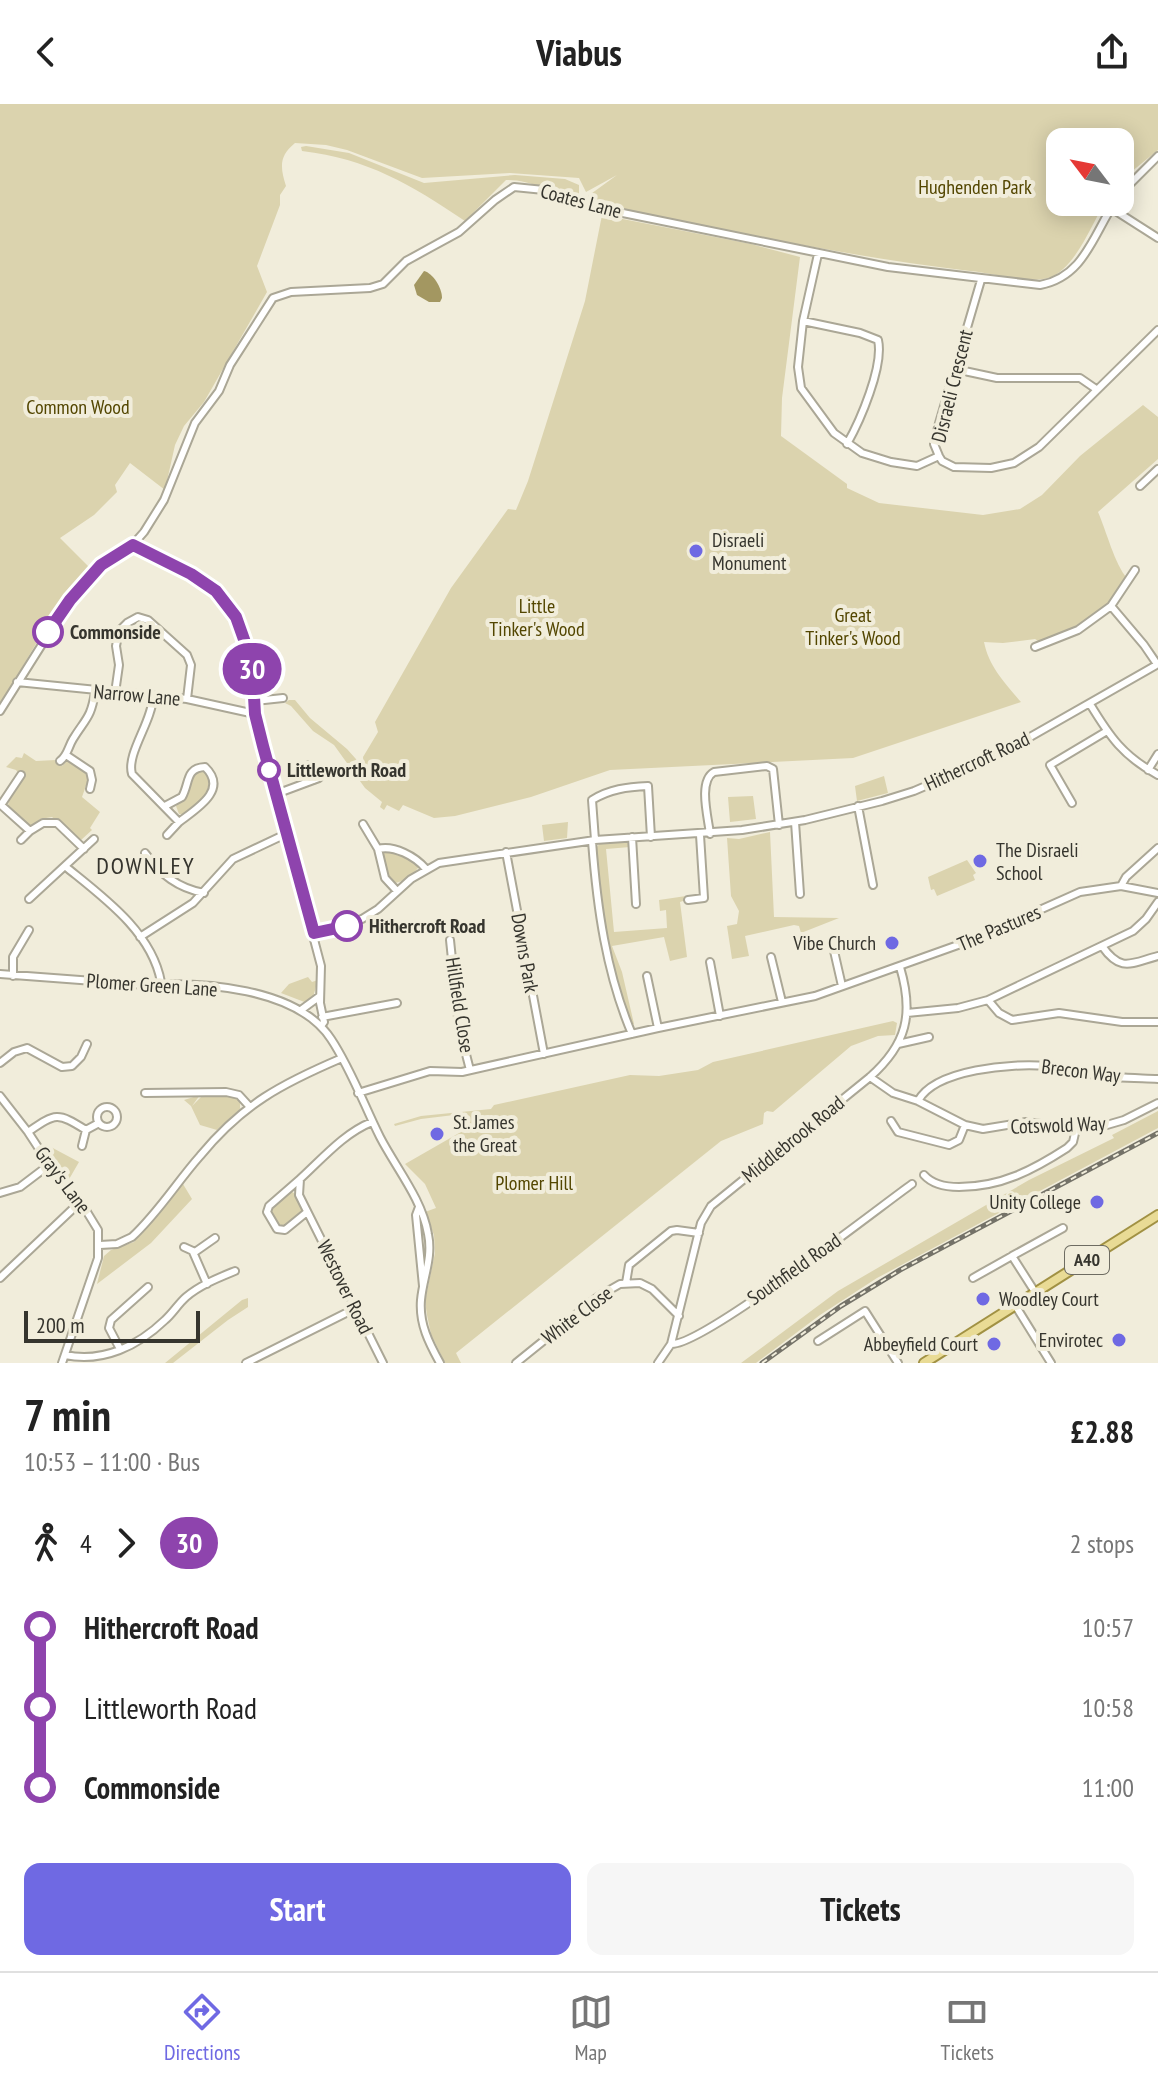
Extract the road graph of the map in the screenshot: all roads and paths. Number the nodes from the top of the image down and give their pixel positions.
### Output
1 (1158, 156) edge
2 (1134, 178) edge
3 (1107, 216) edge
4 (1128, 216) edge
5 (1158, 238) edge
6 (818, 254) junction
7 (981, 280) junction
8 (803, 321) junction
9 (1158, 330) edge
10 (955, 369) junction
11 (1096, 389) junction
12 (847, 444) junction
13 (939, 456) junction
14 (1158, 469) edge
15 (1140, 486) dead end
16 (133, 545) junction
17 (1135, 570) dead end
18 (1111, 606) junction
19 (1035, 647) dead end
20 (1157, 664) edge
21 (17, 682) junction
22 (95, 692) junction
23 (115, 693) junction
24 (153, 697) junction
25 (283, 698) dead end
26 (187, 699) junction
27 (255, 701) junction
28 (1090, 704) junction
29 (0, 711) edge
30 (255, 714) junction
31 (1107, 731) junction
32 (1158, 754) edge
33 (66, 755) junction
34 (60, 761) dead end
35 (309, 765) dead end
36 (1148, 770) junction
37 (21, 775) dead end
38 (1158, 775) edge
39 (90, 789) dead end
40 (276, 794) junction
41 (1072, 803) dead end
42 (0, 805) edge
43 (165, 806) junction
44 (858, 806) junction
45 (179, 822) junction
46 (795, 822) junction
47 (363, 824) dead end
48 (779, 825) junction
49 (30, 831) junction
50 (288, 833) junction
51 (710, 834) junction
52 (167, 835) dead end
53 (700, 835) junction
54 (632, 837) junction
55 (651, 837) junction
56 (94, 839) dead end
57 (21, 840) dead end
58 (593, 840) junction
59 (1158, 848) edge
60 (84, 849) junction
61 (378, 849) junction
62 (506, 852) junction
63 (145, 853) dead end
64 (66, 867) junction
65 (426, 869) junction
66 (873, 885) dead end
67 (1121, 886) junction
68 (183, 887) junction
69 (397, 891) junction
70 (204, 893) junction
71 (1158, 893) edge
72 (800, 894) dead end
73 (29, 899) dead end
74 (688, 900) dead end
75 (1158, 902) edge
76 (636, 904) dead end
77 (190, 905) junction
78 (25, 932) dead end
79 (314, 933) junction
80 (140, 937) junction
81 (450, 940) dead end
82 (1102, 946) junction
83 (834, 951) dead end
84 (1158, 956) edge
85 (771, 957) dead end
86 (710, 962) dead end
87 (900, 967) junction
88 (0, 974) edge
89 (13, 976) junction
90 (647, 976) dead end
91 (161, 982) junction
92 (842, 986) junction
93 (320, 996) junction
94 (988, 1000) junction
95 (782, 1002) junction
96 (397, 1003) dead end
97 (301, 1010) junction
98 (907, 1013) junction
99 (720, 1016) junction
100 (322, 1017) junction
101 (1158, 1022) edge
102 (321, 1026) junction
103 (658, 1028) junction
104 (632, 1034) junction
105 (929, 1037) dead end
106 (87, 1044) dead end
107 (898, 1044) junction
108 (544, 1054) junction
109 (342, 1058) junction
110 (0, 1063) edge
111 (470, 1070) junction
112 (870, 1077) junction
113 (1158, 1079) edge
114 (145, 1093) dead end
115 (358, 1093) junction
116 (1, 1099) edge
117 (918, 1101) junction
118 (1158, 1103) edge
119 (249, 1106) junction
120 (891, 1121) dead end
121 (372, 1122) junction
122 (99, 1123) dead end
123 (965, 1125) junction
124 (1076, 1129) junction
125 (86, 1130) junction
126 (28, 1132) junction
127 (82, 1146) dead end
128 (49, 1165) junction
129 (924, 1175) dead end
130 (300, 1179) junction
131 (912, 1184) dead end
132 (0, 1193) edge
133 (79, 1203) junction
134 (307, 1212) junction
135 (1158, 1215) edge
136 (1063, 1228) dead end
137 (699, 1233) junction
138 (215, 1238) dead end
139 (100, 1245) junction
140 (184, 1247) dead end
141 (193, 1252) junction
142 (1012, 1256) junction
143 (235, 1271) dead end
144 (0, 1278) edge
145 (973, 1278) dead end
146 (626, 1283) junction
147 (207, 1284) junction
148 (148, 1287) dead end
149 (1035, 1292) junction
150 (1015, 1305) junction
151 (356, 1308) junction
152 (679, 1316) junction
153 (818, 1341) dead end
154 (671, 1344) junction
155 (120, 1349) junction
156 (65, 1355) junction
157 (62, 1363) edge
158 (246, 1363) edge
159 (383, 1363) edge
160 (440, 1363) edge
161 (516, 1363) edge
162 (658, 1363) edge
163 (898, 1363) edge
164 (924, 1363) edge
165 (1051, 1363) edge

1 - 2 street
3 - 7 street, Coates Lane
4 - 5 street
6 - 7 street, Coates Lane
6 - 8 street
6 - 16 street, Coates Lane
7 - 10 street, Disraeli Crescent
8 - 12 street
8 - 12 street
9 - 11 street, Disraeli Crescent
10 - 11 street
10 - 13 street, Disraeli Crescent
11 - 13 street, Disraeli Crescent
12 - 13 street
14 - 15 street
16 - 21 street
16 - 27 street
17 - 18 street
18 - 19 street
18 - 20 street
20 - 28 street, Hithercroft Road
21 - 22 street, Narrow Lane
21 - 29 street
22 - 23 street, Narrow Lane
22 - 33 street
23 - 24 street, Narrow Lane
23 - 26 street
24 - 26 street, Narrow Lane
24 - 43 street
25 - 27 street
26 - 30 street, Narrow Lane
27 - 30 street
28 - 31 street
28 - 44 street, Hithercroft Road
30 - 40 street
31 - 36 street
31 - 41 street
32 - 36 street
33 - 34 street
33 - 39 street
35 - 40 street
36 - 38 street
37 - 42 street
40 - 50 street
42 - 49 street
43 - 45 street
43 - 45 street
44 - 46 street, Hithercroft Road
44 - 66 street
45 - 52 street
46 - 48 street, Hithercroft Road
46 - 72 street
47 - 61 street
48 - 51 street, Hithercroft Road
48 - 51 street
49 - 57 street
49 - 60 street
50 - 70 street
50 - 79 street
51 - 53 street, Hithercroft Road
53 - 55 street, Hithercroft Road
53 - 74 street
54 - 55 street, Hithercroft Road
54 - 58 street, Hithercroft Road
54 - 76 street
55 - 58 street
56 - 60 street
58 - 62 street, Hithercroft Road
58 - 104 street
59 - 67 street
60 - 64 street
61 - 65 street
61 - 69 street
62 - 65 street, Hithercroft Road
62 - 108 street, Downs Park
63 - 68 street
64 - 73 street
64 - 80 street
65 - 69 street, Hithercroft Road
67 - 71 street, The Pastures
67 - 87 street, The Pastures
68 - 70 street
68 - 77 street
69 - 79 street, Hithercroft Road
70 - 77 street
75 - 82 street
77 - 80 street
78 - 89 street
79 - 93 street
80 - 91 street
81 - 111 street, Hillfield Close
82 - 84 street
82 - 94 street
83 - 92 street
85 - 95 street
86 - 99 street
87 - 92 street, The Pastures
87 - 98 street, Middlebrook Road
88 - 89 street, Plomer Green Lane
89 - 91 street, Plomer Green Lane
90 - 103 street
91 - 97 street, Plomer Green Lane
92 - 95 street, The Pastures
93 - 97 street
93 - 100 street
94 - 98 street
94 - 101 street
95 - 99 street, The Pastures
96 - 100 street
97 - 102 street, Plomer Green Lane
98 - 107 street, Middlebrook Road
99 - 103 street, The Pastures
100 - 102 street
102 - 109 street
103 - 104 street, The Pastures
104 - 108 street, The Pastures
105 - 107 street
106 - 110 street
107 - 112 street, Middlebrook Road
108 - 111 street, The Pastures
109 - 115 street
109 - 119 street
111 - 115 street, The Pastures
112 - 117 street, Cotswold Way
112 - 137 street, Middlebrook Road
113 - 117 street, Brecon Way
114 - 119 street
115 - 121 street
116 - 126 street, Gray's Lane
117 - 123 street, Cotswold Way
118 - 124 street, Cotswold Way
119 - 139 street
120 - 123 street
121 - 130 street, Westover Road
121 - 160 street
122 - 125 street
123 - 124 street, Cotswold Way
124 - 129 street
125 - 126 street
125 - 127 street
126 - 128 street, Gray's Lane
128 - 132 street
128 - 133 street, Gray's Lane
130 - 134 street, Westover Road
130 - 134 street, Westover Road
131 - 154 street, Southfield Road
133 - 139 street, Gray's Lane
133 - 144 street
134 - 151 street, Westover Road
135 - 149 main road, A40
136 - 142 street
137 - 146 street
137 - 152 street, Middlebrook Road
138 - 141 street
139 - 156 street
140 - 141 street
141 - 147 street
142 - 145 street
142 - 149 street
143 - 147 street
146 - 152 street, White Close
146 - 161 street, White Close
147 - 155 street
148 - 155 street
149 - 150 main road, A40
150 - 164 main road, A40
150 - 165 street
151 - 158 street
151 - 159 street, Westover Road
152 - 154 street
153 - 163 street
154 - 162 street
155 - 156 street
156 - 157 street

